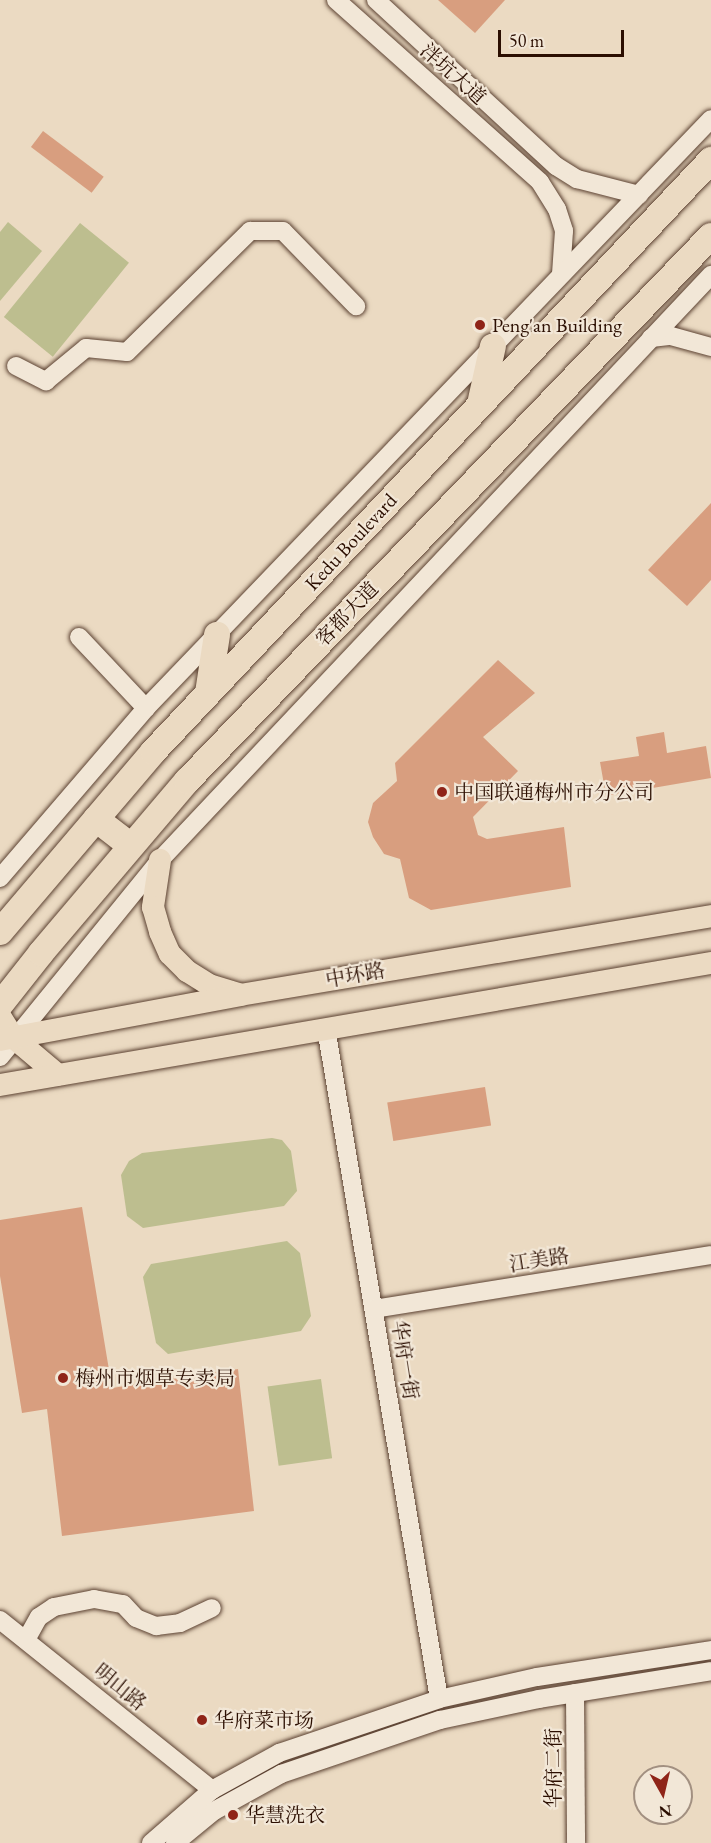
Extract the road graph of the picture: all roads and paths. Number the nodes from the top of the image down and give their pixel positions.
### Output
1 (336, 0) edge
2 (376, 0) edge
3 (711, 119) edge
4 (711, 160) edge
5 (639, 195) junction
6 (711, 236) edge
7 (561, 274) junction
8 (711, 275) edge
9 (356, 306) dead end
10 (651, 338) junction
11 (493, 346) junction
12 (711, 347) edge
13 (16, 366) dead end
14 (479, 406) junction
15 (217, 635) junction
16 (79, 637) dead end
17 (208, 693) junction
18 (146, 708) junction
19 (96, 819) junction
20 (131, 846) junction
21 (160, 860) junction
22 (0, 878) edge
23 (711, 916) edge
24 (2, 934) edge
25 (711, 963) edge
26 (240, 995) junction
27 (0, 1005) edge
28 (0, 1016) edge
29 (326, 1028) junction
30 (7, 1039) edge
31 (0, 1058) edge
32 (58, 1075) junction
33 (0, 1084) edge
34 (711, 1255) edge
35 (374, 1309) junction
36 (212, 1608) dead end
37 (0, 1620) edge
38 (26, 1640) junction
39 (711, 1650) edge
40 (711, 1671) edge
41 (575, 1693) junction
42 (438, 1699) junction
43 (212, 1790) junction
44 (151, 1843) edge
45 (175, 1843) edge
46 (576, 1843) edge

1 - 7 street, 泮坑大道
2 - 5 street, 泮坑大道
3 - 5 street
4 - 14 highway, Kedu Boulevard
5 - 7 street
6 - 20 highway, 客都大道
7 - 11 street
8 - 10 street
9 - 13 street
10 - 12 street
10 - 21 street
11 - 14 highway
11 - 15 street
14 - 17 highway, Kedu Boulevard
15 - 17 highway
15 - 18 street
16 - 18 street
17 - 19 highway, Kedu Boulevard
18 - 22 street
19 - 20 highway
19 - 24 highway, Kedu Boulevard
20 - 27 highway, 客都大道
21 - 26 main road
21 - 30 street
23 - 26 main road, 中环路
25 - 29 main road
26 - 30 main road, 中环路
28 - 30 main road
29 - 32 main road
29 - 35 street, 华府一街
30 - 31 street
30 - 32 main road
32 - 33 main road
34 - 35 street, 江美路
35 - 42 street, 华府一街
36 - 38 street
37 - 38 street, 明山路
38 - 43 street, 明山路
39 - 42 street
40 - 41 street
41 - 45 street
41 - 46 street, 华府二街
42 - 43 street
43 - 44 street

